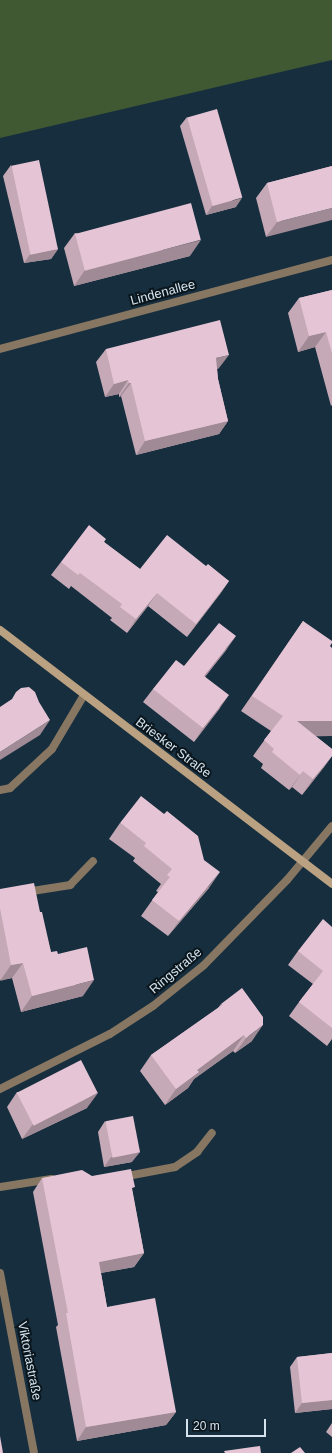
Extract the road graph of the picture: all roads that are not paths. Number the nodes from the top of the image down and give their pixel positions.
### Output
1 (332, 260) edge
2 (0, 349) edge
3 (0, 630) edge
4 (84, 695) junction
5 (0, 790) edge
6 (332, 826) edge
7 (93, 861) dead end
8 (303, 862) junction
9 (332, 884) edge
10 (20, 894) edge
11 (0, 1089) edge
12 (212, 1133) dead end
13 (62, 1176) edge
14 (116, 1178) edge
15 (0, 1187) edge
16 (0, 1273) edge
17 (34, 1453) edge

1 - 2 street, Lindenallee
3 - 4 main road, Briesker Straße
4 - 5 street
4 - 8 main road, Briesker Straße
6 - 8 street, Ringstraße
7 - 10 street
8 - 9 main road, Briesker Straße
8 - 11 street, Ringstraße
12 - 14 street
13 - 15 street
16 - 17 street, Viktoriastraße

